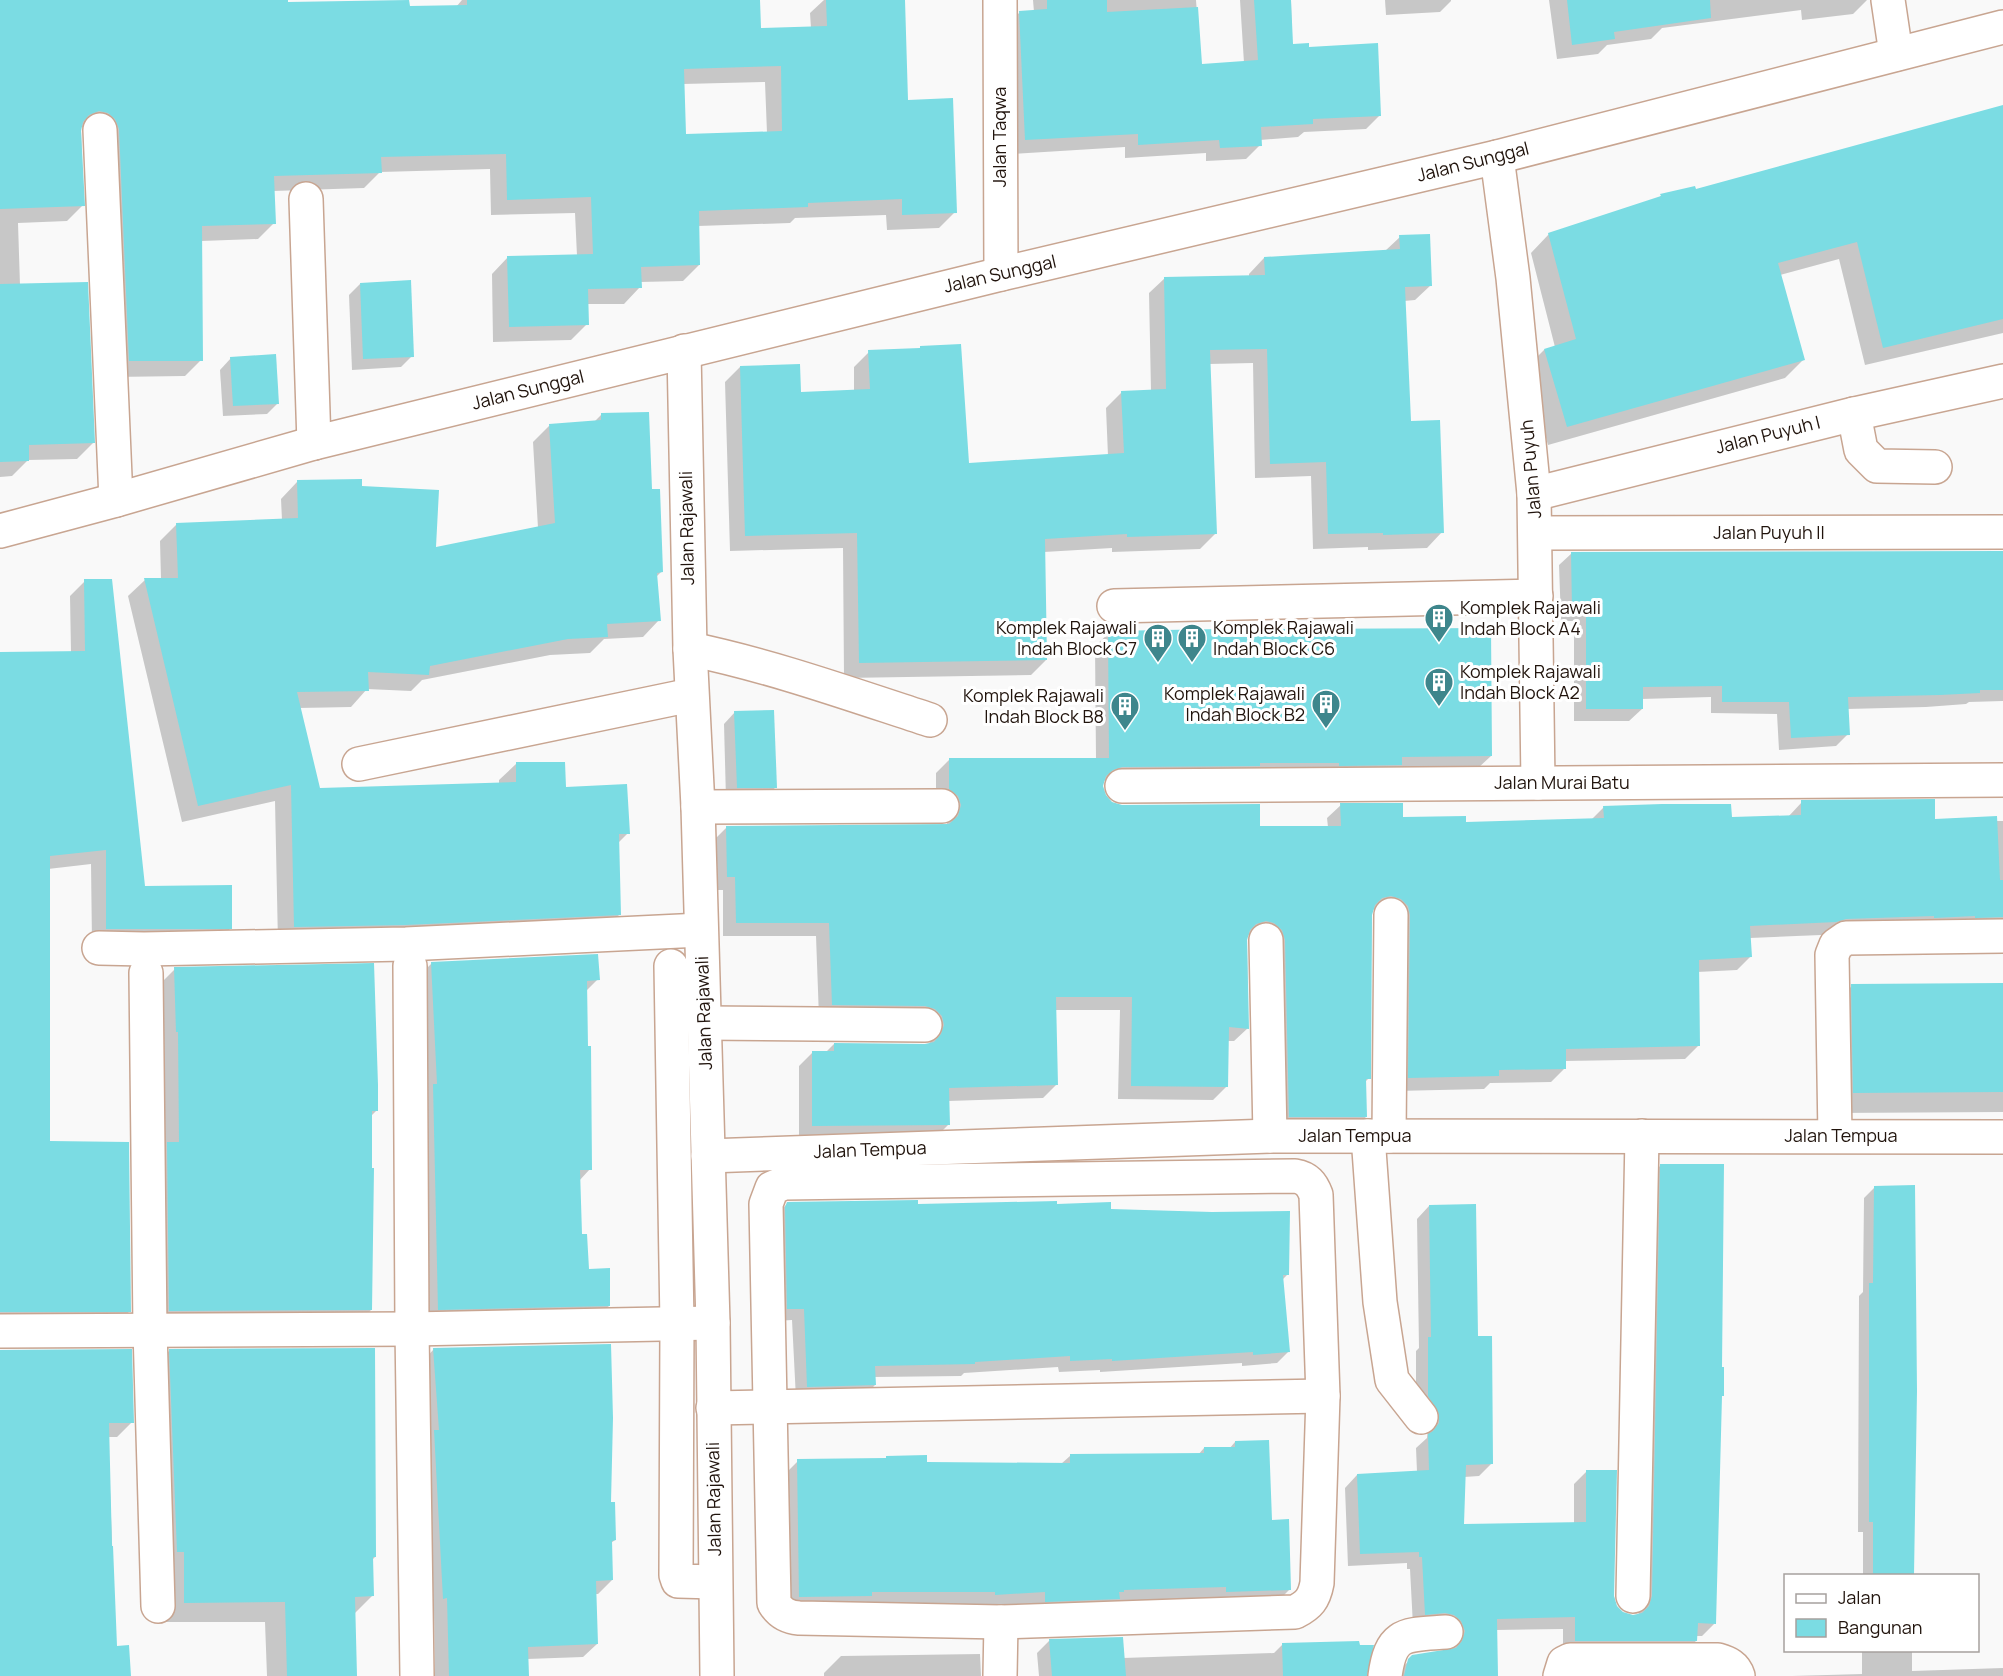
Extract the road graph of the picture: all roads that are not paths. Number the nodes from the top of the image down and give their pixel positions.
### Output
1 (1000, 0) edge
2 (1888, 0) edge
3 (2003, 27) edge
4 (1896, 54) junction
5 (100, 130) dead end
6 (1497, 157) junction
7 (306, 199) dead end
8 (1001, 274) junction
9 (684, 351) junction
10 (2003, 381) edge
11 (1854, 414) junction
12 (314, 443) junction
13 (1935, 467) dead end
14 (1534, 494) junction
15 (116, 500) junction
16 (0, 531) edge
17 (2003, 532) edge
18 (1536, 533) junction
19 (1536, 596) junction
20 (1114, 606) dead end
21 (690, 649) junction
22 (691, 695) junction
23 (930, 720) dead end
24 (359, 764) dead end
25 (2003, 780) edge
26 (1538, 783) junction
27 (1122, 786) dead end
28 (942, 806) dead end
29 (698, 807) junction
30 (1391, 915) dead end
31 (701, 930) junction
32 (2003, 936) edge
33 (1266, 940) dead end
34 (99, 948) dead end
35 (410, 966) dead end
36 (670, 966) dead end
37 (146, 973) dead end
38 (705, 1023) junction
39 (925, 1025) dead end
40 (1270, 1136) junction
41 (1379, 1136) junction
42 (1642, 1136) junction
43 (1835, 1136) junction
44 (2003, 1137) edge
45 (708, 1156) junction
46 (712, 1323) junction
47 (677, 1324) junction
48 (412, 1329) junction
49 (150, 1330) junction
50 (0, 1331) edge
51 (1323, 1396) junction
52 (772, 1407) junction
53 (713, 1408) junction
54 (1421, 1417) dead end
55 (716, 1582) junction
56 (1633, 1596) dead end
57 (158, 1606) dead end
58 (1001, 1622) junction
59 (1446, 1632) dead end
60 (417, 1676) edge
61 (717, 1676) edge
62 (1000, 1676) edge
63 (1385, 1676) edge
64 (1560, 1676) edge
65 (1738, 1676) edge

1 - 8 street, Jalan Taqwa
2 - 4 street
3 - 4 street, Jalan Sunggal
4 - 6 street, Jalan Sunggal
5 - 15 street
6 - 8 street, Jalan Sunggal
6 - 14 street, Jalan Puyuh
7 - 12 street
8 - 9 street, Jalan Sunggal
9 - 12 street, Jalan Sunggal
9 - 21 street, Jalan Rajawali
10 - 11 street, Jalan Puyuh I
11 - 13 street
11 - 14 street, Jalan Puyuh I
12 - 15 street, Jalan Sunggal
14 - 18 street, Jalan Puyuh
15 - 16 street, Jalan Sunggal
17 - 18 street, Jalan Puyuh II
18 - 19 street, Jalan Puyuh
19 - 20 street
19 - 26 street, Jalan Puyuh
21 - 22 street, Jalan Rajawali
21 - 23 street
22 - 24 street
22 - 29 street, Jalan Rajawali
25 - 26 street, Jalan Murai Batu
26 - 27 street, Jalan Murai Batu
28 - 29 street
29 - 31 street, Jalan Rajawali
30 - 41 street
31 - 34 street
31 - 38 street, Jalan Rajawali
32 - 43 street
33 - 40 street
35 - 48 street
36 - 47 street
37 - 49 street
38 - 39 street
38 - 45 street, Jalan Rajawali
40 - 41 street, Jalan Tempua
40 - 45 street, Jalan Tempua
41 - 42 street, Jalan Tempua
41 - 54 street
42 - 43 street, Jalan Tempua
42 - 56 street
43 - 44 street, Jalan Tempua
45 - 46 street, Jalan Rajawali
46 - 47 street
46 - 53 street, Jalan Rajawali
47 - 48 street
47 - 55 street
48 - 49 street
48 - 60 street
49 - 50 street
49 - 57 street
51 - 52 street
51 - 52 street
51 - 58 street
52 - 53 street
52 - 58 street
53 - 55 street, Jalan Rajawali
55 - 61 street, Jalan Rajawali
58 - 62 street
59 - 63 street
64 - 65 street

